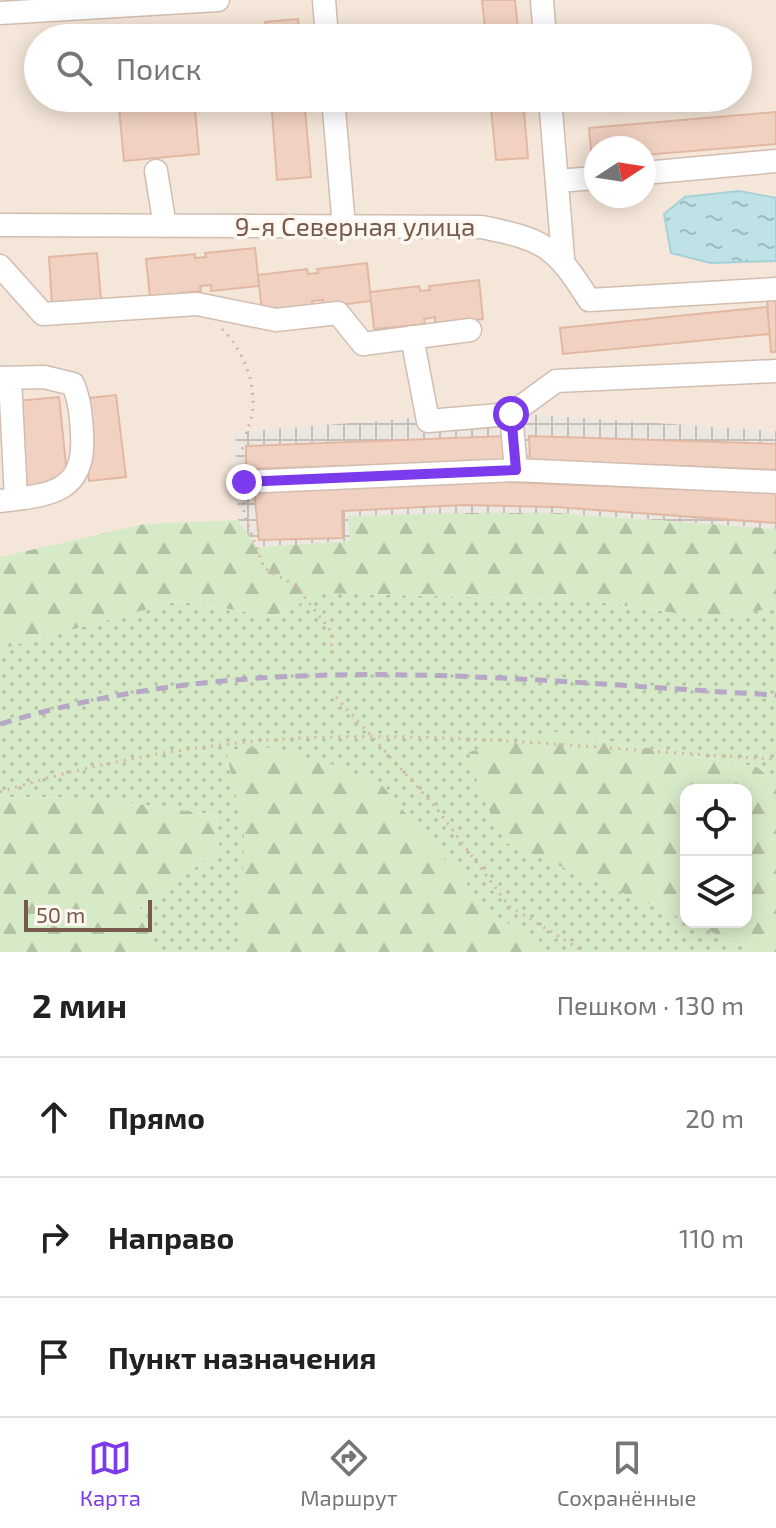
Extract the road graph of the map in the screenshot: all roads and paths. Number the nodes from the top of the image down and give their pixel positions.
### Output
1 (218, 0) edge
2 (324, 0) edge
3 (542, 0) edge
4 (0, 13) edge
5 (326, 24) edge
6 (544, 24) edge
7 (334, 112) edge
8 (551, 112) edge
9 (776, 161) edge
10 (156, 171) dead end
11 (656, 172) edge
12 (584, 179) edge
13 (557, 181) junction
14 (0, 225) edge
15 (165, 226) junction
16 (344, 227) junction
17 (563, 258) junction
18 (0, 266) edge
19 (776, 289) edge
20 (470, 330) dead end
21 (412, 337) junction
22 (776, 371) edge
23 (5, 378) edge
24 (511, 414) junction
25 (516, 470) junction
26 (244, 482) dead end
27 (776, 482) edge
28 (8, 500) edge
29 (336, 697) dead end
30 (372, 737) junction
31 (776, 759) edge
32 (0, 792) edge
33 (584, 952) edge

1 - 4 street
2 - 5 street
3 - 6 street
7 - 16 street
8 - 13 street
9 - 11 street
10 - 15 street
12 - 13 street
13 - 17 street
14 - 15 street, 9-я Северная улица
15 - 16 street, 9-я Северная улица
16 - 17 street, 9-я Северная улица
17 - 19 street, 9-я Северная улица
18 - 21 street
20 - 21 street
21 - 24 street
22 - 24 street
23 - 28 street
23 - 28 street
24 - 25 street
25 - 26 street
25 - 27 street
29 - 30 path
30 - 31 path
30 - 32 path
30 - 33 path

